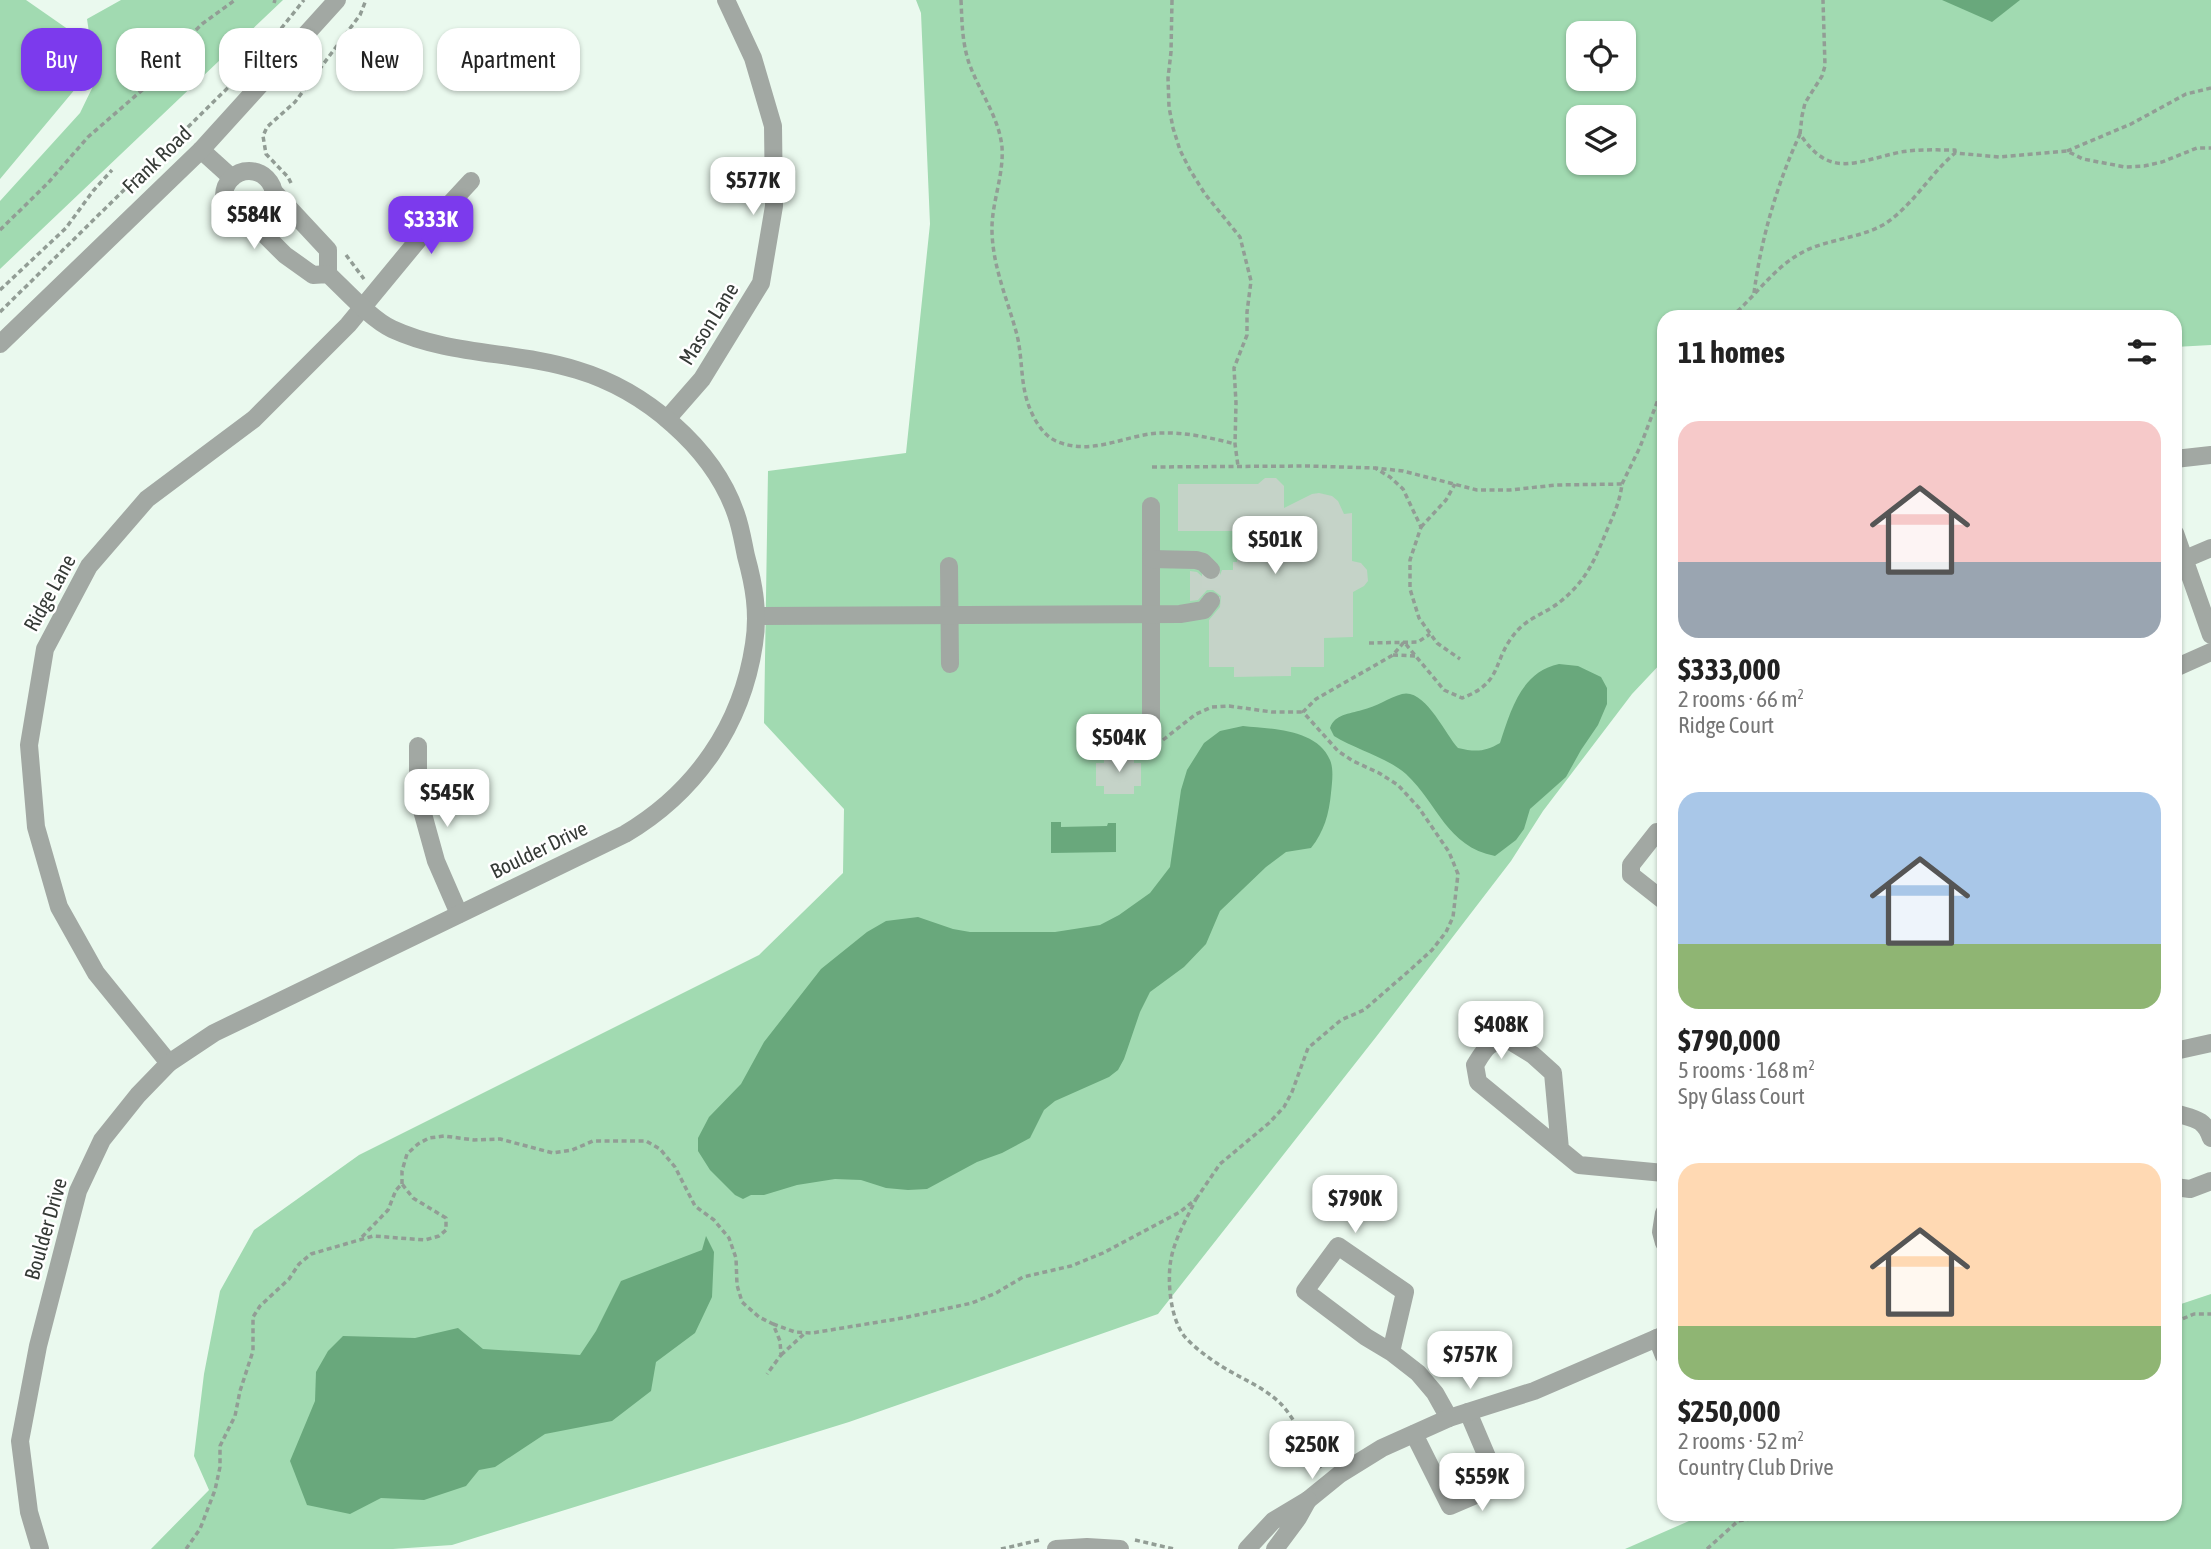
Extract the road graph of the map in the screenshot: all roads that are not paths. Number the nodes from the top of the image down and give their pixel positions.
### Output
1 (337, 0) edge
2 (726, 0) edge
3 (201, 150) junction
4 (232, 178) junction
5 (471, 181) dead end
6 (274, 192) junction
7 (250, 220) junction
8 (328, 274) junction
9 (364, 307) junction
10 (0, 344) edge
11 (667, 419) junction
12 (2211, 455) edge
13 (2182, 458) edge
14 (1150, 506) dead end
15 (2211, 548) edge
16 (2182, 551) edge
17 (1151, 559) junction
18 (2185, 559) junction
19 (949, 566) dead end
20 (1211, 570) dead end
21 (1211, 601) dead end
22 (1151, 613) junction
23 (950, 615) junction
24 (756, 616) junction
25 (2211, 635) edge
26 (2211, 652) edge
27 (950, 664) dead end
28 (2182, 665) edge
29 (1151, 721) dead end
30 (418, 746) dead end
31 (1657, 832) edge
32 (1657, 895) edge
33 (459, 914) junction
34 (2211, 1043) edge
35 (2182, 1049) edge
36 (169, 1063) junction
37 (2182, 1115) edge
38 (2211, 1138) edge
39 (1560, 1149) junction
40 (1657, 1172) edge
41 (2211, 1181) edge
42 (2182, 1188) edge
43 (1657, 1338) edge
44 (1391, 1352) junction
45 (1468, 1412) junction
46 (1449, 1418) junction
47 (1414, 1434) junction
48 (1308, 1500) junction
49 (40, 1549) edge
50 (1056, 1549) edge
51 (1120, 1549) edge
52 (1247, 1549) edge
53 (1275, 1549) edge

1 - 3 street, Frank Road
2 - 11 street, Mason Lane
3 - 4 street
3 - 10 street, Frank Road
4 - 6 street
4 - 7 street, Boulder Drive
5 - 9 street, Ridge Lane
6 - 7 street
6 - 8 street
7 - 8 street, Boulder Drive
8 - 9 street, Boulder Drive
9 - 11 street, Boulder Drive
9 - 36 street, Ridge Lane
11 - 24 street, Boulder Drive
12 - 13 street
14 - 17 street
15 - 18 street
16 - 18 street
17 - 20 street
17 - 22 street
18 - 25 street
19 - 23 street
21 - 22 street
22 - 23 street
22 - 29 street
23 - 24 street
23 - 27 street
24 - 33 street, Boulder Drive
26 - 28 street
30 - 33 street
31 - 32 street
33 - 36 street, Boulder Drive
34 - 35 street
36 - 49 street, Boulder Drive
37 - 38 street
39 - 39 street
39 - 40 street
41 - 42 street
43 - 45 street
44 - 44 street
44 - 46 street
45 - 46 street
45 - 47 street
46 - 47 street
47 - 48 street
48 - 52 street
48 - 53 street
50 - 51 street

